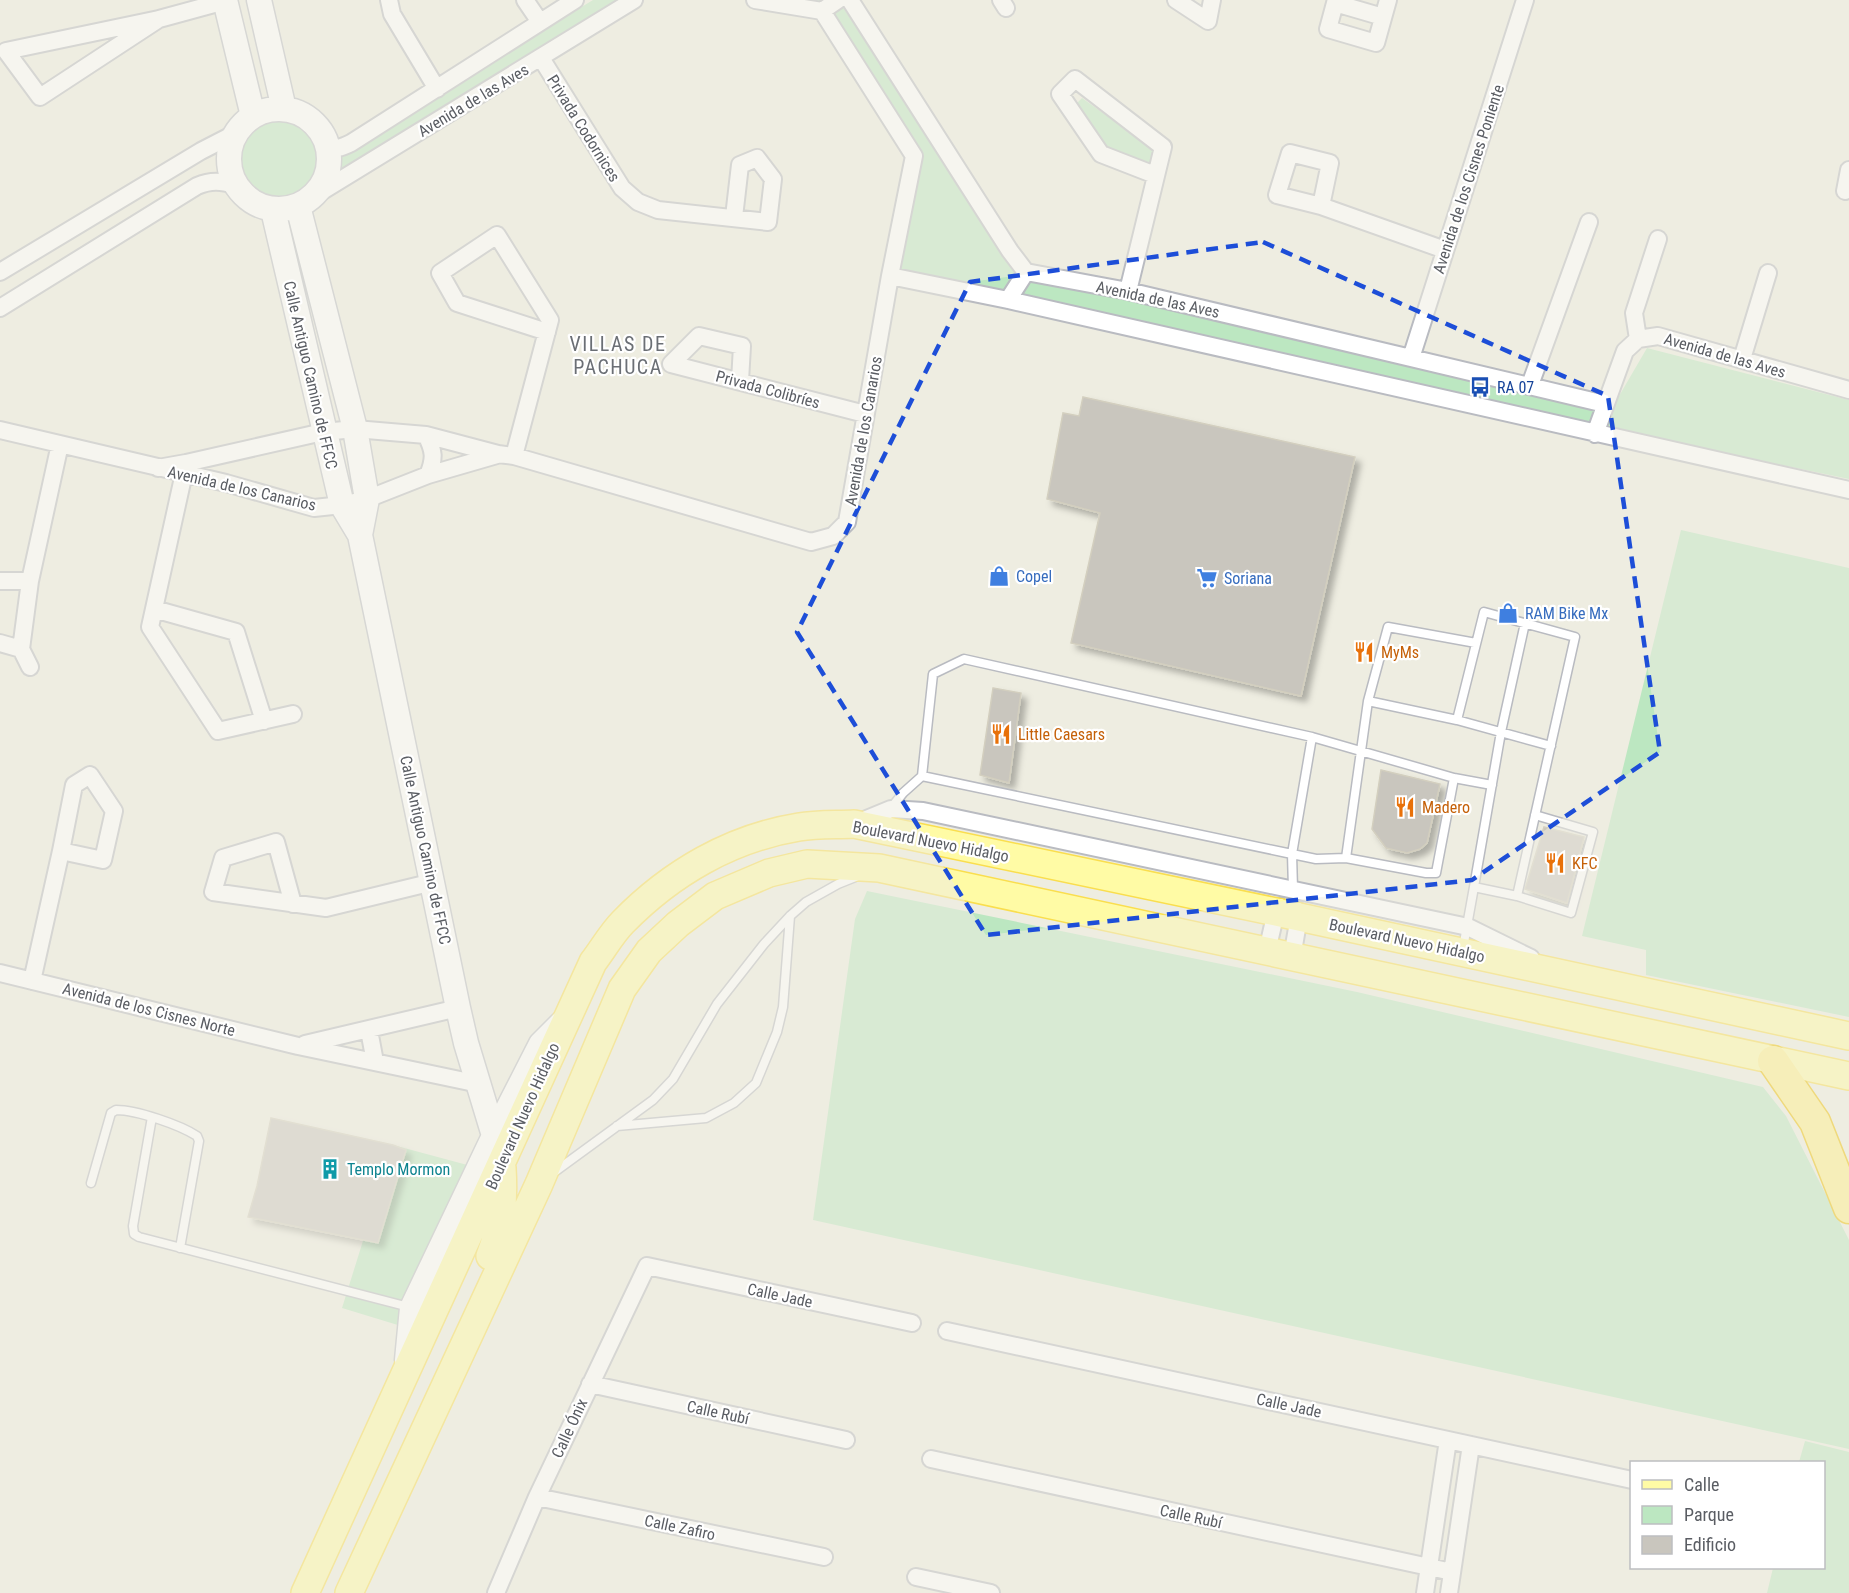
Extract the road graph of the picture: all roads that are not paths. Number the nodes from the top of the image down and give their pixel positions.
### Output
1 (225, 0) edge
2 (259, 0) edge
3 (389, 0) edge
4 (525, 0) edge
5 (575, 0) edge
6 (634, 0) edge
7 (755, 0) edge
8 (838, 0) edge
9 (850, 0) edge
10 (1176, 0) edge
11 (1212, 0) edge
12 (1388, 0) edge
13 (1525, 0) edge
14 (822, 10) junction
15 (1383, 17) dead end
16 (159, 19) junction
17 (540, 22) junction
18 (541, 58) junction
19 (437, 89) junction
20 (284, 109) junction
21 (253, 116) junction
22 (236, 133) junction
23 (326, 144) junction
24 (945, 149) junction
25 (914, 156) junction
26 (1849, 170) edge
27 (1155, 175) junction
28 (235, 185) junction
29 (1845, 191) dead end
30 (304, 202) junction
31 (1322, 206) dead end
32 (273, 210) junction
33 (734, 217) dead end
34 (1589, 222) dead end
35 (1658, 239) dead end
36 (1445, 250) junction
37 (2, 268) edge
38 (1026, 272) junction
39 (1768, 273) dead end
40 (890, 276) junction
41 (1128, 291) junction
42 (1008, 300) junction
43 (0, 308) edge
44 (547, 332) junction
45 (1638, 339) junction
46 (1411, 358) junction
47 (1742, 359) junction
48 (740, 381) junction
49 (1530, 385) junction
50 (1849, 390) edge
51 (1605, 404) junction
52 (865, 414) junction
53 (355, 429) junction
54 (0, 430) edge
55 (323, 432) junction
56 (1595, 434) junction
57 (426, 435) junction
58 (60, 444) junction
59 (506, 455) junction
60 (220, 456) junction
61 (185, 469) junction
62 (428, 475) junction
63 (226, 483) junction
64 (1849, 490) edge
65 (367, 499) junction
66 (342, 506) junction
67 (360, 536) junction
68 (0, 581) edge
69 (30, 581) junction
70 (154, 609) junction
71 (1526, 623) junction
72 (0, 643) edge
73 (1476, 643) junction
74 (21, 649) junction
75 (30, 667) dead end
76 (1368, 701) junction
77 (293, 714) dead end
78 (1457, 720) junction
79 (264, 721) junction
80 (1501, 732) junction
81 (1312, 737) junction
82 (1551, 746) junction
83 (1362, 750) junction
84 (922, 776) junction
85 (1454, 778) junction
86 (1492, 786) junction
87 (891, 809) junction
88 (1535, 815) junction
89 (854, 824) junction
90 (61, 851) junction
91 (1292, 854) junction
92 (1346, 858) junction
93 (879, 868) junction
94 (433, 882) junction
95 (1474, 887) junction
96 (1293, 889) junction
97 (1517, 896) junction
98 (293, 904) junction
99 (1288, 915) junction
100 (790, 916) junction
101 (1465, 940) junction
102 (1279, 954) junction
103 (0, 973) edge
104 (32, 981) junction
105 (458, 1008) junction
106 (566, 1019) junction
107 (369, 1030) junction
108 (1849, 1035) edge
109 (298, 1046) junction
110 (1773, 1061) junction
111 (375, 1062) junction
112 (1849, 1076) edge
113 (479, 1084) junction
114 (517, 1091) junction
115 (152, 1117) junction
116 (616, 1126) junction
117 (494, 1136) junction
118 (502, 1162) junction
119 (475, 1176) junction
120 (92, 1183) dead end
121 (539, 1184) junction
122 (1849, 1208) edge
123 (180, 1248) junction
124 (647, 1266) joint
125 (412, 1308) junction
126 (912, 1323) dead end
127 (947, 1331) dead end
128 (460, 1352) junction
129 (406, 1375) junction
130 (590, 1384) junction
131 (846, 1440) dead end
132 (1448, 1440) junction
133 (1471, 1445) junction
134 (931, 1459) dead end
135 (1630, 1480) edge
136 (537, 1497) junction
137 (824, 1557) dead end
138 (365, 1558) junction
139 (1429, 1568) junction
140 (1452, 1572) junction
141 (916, 1577) dead end
142 (305, 1593) edge
143 (349, 1593) edge
144 (358, 1593) edge
145 (496, 1593) edge
146 (991, 1593) edge
147 (1425, 1593) edge
148 (1449, 1593) edge

1 - 16 street
1 - 21 main road
2 - 20 main road
3 - 19 street
4 - 17 street
5 - 17 street, Avenida de las Aves
6 - 18 street, Avenida de las Aves
7 - 14 street
8 - 14 street
9 - 24 street
10 - 11 street
12 - 15 street
13 - 36 street, Avenida de los Cisnes Poniente
14 - 25 street
16 - 16 street
17 - 19 street, Avenida de las Aves
18 - 30 street, Avenida de las Aves
18 - 33 street, Privada Codornices
19 - 23 street, Avenida de las Aves
20 - 21 main road
20 - 23 main road
21 - 22 main road
22 - 28 main road
22 - 37 street
23 - 30 main road
24 - 25 street
24 - 38 street
25 - 40 street, Avenida de los Canarios
26 - 29 street
27 - 27 street
27 - 41 street
28 - 32 main road
28 - 43 street
30 - 32 main road
30 - 53 main road, Calle Antiguo Camino de FFCC
31 - 36 street
32 - 55 main road, Calle Antiguo Camino de FFCC
34 - 49 street
35 - 45 street
36 - 46 street, Avenida de los Cisnes Poniente
38 - 41 street, Avenida de las Aves
38 - 42 street
39 - 47 street
40 - 42 street, Avenida de las Aves
40 - 52 street, Avenida de los Canarios
41 - 46 street, Avenida de las Aves
42 - 56 street, Avenida de las Aves
44 - 44 street
44 - 59 street
45 - 47 street, Avenida de las Aves
45 - 51 street
46 - 49 street, Avenida de las Aves
47 - 50 street, Avenida de las Aves
48 - 48 street, Privada Colibríes
48 - 52 street, Privada Colibríes
49 - 51 street, Avenida de las Aves
51 - 56 street
52 - 59 street, Avenida de los Canarios
53 - 55 street, Avenida de los Canarios
53 - 57 street, Avenida de los Canarios
53 - 65 main road, Calle Antiguo Camino de FFCC
54 - 58 street, Avenida de los Canarios
55 - 60 street, Avenida de los Canarios
55 - 66 main road, Calle Antiguo Camino de FFCC
56 - 64 street, Avenida de las Aves
57 - 59 street, Avenida de los Canarios
57 - 62 street
58 - 61 street, Avenida de los Canarios
58 - 69 street
59 - 62 street, Avenida de los Canarios
60 - 61 street, Avenida de los Canarios
60 - 63 street
61 - 63 street, Avenida de los Canarios
61 - 70 street
62 - 65 street, Avenida de los Canarios
63 - 66 street, Avenida de los Canarios
65 - 66 street, Avenida de los Canarios
65 - 67 main road, Calle Antiguo Camino de FFCC
66 - 67 main road, Calle Antiguo Camino de FFCC
67 - 94 main road, Calle Antiguo Camino de FFCC
68 - 69 street
69 - 74 street
70 - 79 street
70 - 79 street
71 - 73 lane
71 - 80 lane
71 - 82 lane
72 - 74 street
73 - 76 lane
73 - 78 lane
74 - 75 street
76 - 78 lane
76 - 83 lane
77 - 79 street
78 - 80 lane
80 - 82 lane
80 - 86 lane
81 - 83 lane
81 - 84 lane
81 - 91 lane
82 - 88 lane
83 - 85 lane
83 - 92 lane
84 - 87 lane
84 - 91 lane
85 - 86 lane
85 - 92 lane
86 - 95 lane
87 - 89 street
87 - 96 street
88 - 97 lane
88 - 97 lane
89 - 99 main road, Boulevard Nuevo Hidalgo
89 - 106 main road, Boulevard Nuevo Hidalgo
90 - 90 street
90 - 104 street
91 - 92 lane
91 - 96 lane
93 - 100 lane
93 - 102 main road
93 - 121 main road
94 - 98 street
94 - 105 main road, Calle Antiguo Camino de FFCC
95 - 97 lane
95 - 101 lane
96 - 99 street
96 - 101 street
98 - 98 street
99 - 101 main road, Boulevard Nuevo Hidalgo
99 - 102 street
99 - 102 street
100 - 116 lane
100 - 116 lane
101 - 108 main road, Boulevard Nuevo Hidalgo
102 - 110 main road
103 - 104 street, Avenida de los Cisnes Norte
104 - 109 street, Avenida de los Cisnes Norte
105 - 107 street, Avenida de los Cisnes Norte
105 - 113 main road, Calle Antiguo Camino de FFCC
106 - 114 main road
106 - 118 main road, Boulevard Nuevo Hidalgo
107 - 109 street, Avenida de los Cisnes Norte
107 - 111 street
109 - 111 street, Avenida de los Cisnes Norte
110 - 112 main road
110 - 122 highway
111 - 113 street, Avenida de los Cisnes Norte
113 - 114 main road
113 - 117 main road, Calle Antiguo Camino de FFCC
113 - 119 main road
114 - 117 main road
115 - 120 lane
115 - 123 lane
115 - 123 lane
116 - 121 lane
117 - 118 main road, Calle Antiguo Camino de FFCC
117 - 119 main road
118 - 128 main road
118 - 129 main road, Boulevard Nuevo Hidalgo
119 - 125 main road
121 - 128 main road
123 - 125 lane
124 - 126 street, Calle Jade
124 - 130 street, Calle Ónix
125 - 129 main road
127 - 132 street, Calle Jade
128 - 138 main road
129 - 142 main road, Boulevard Nuevo Hidalgo
130 - 131 street, Calle Rubí
130 - 136 street, Calle Ónix
132 - 133 street, Calle Jade
132 - 139 street
133 - 135 street, Calle Jade
133 - 140 street
134 - 139 street, Calle Rubí
136 - 137 street, Calle Zafiro
136 - 145 street, Calle Ónix
138 - 143 main road
138 - 144 main road
139 - 140 street, Calle Rubí
139 - 147 street
140 - 148 street
141 - 146 street

